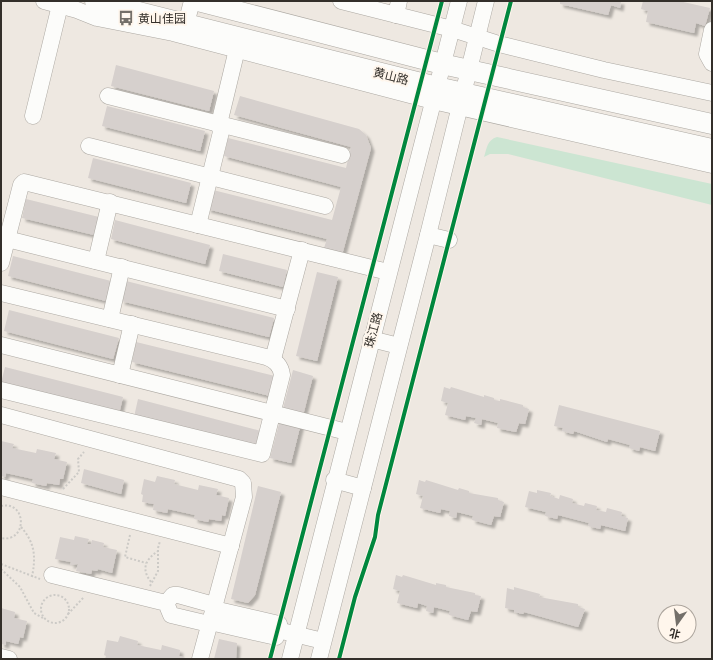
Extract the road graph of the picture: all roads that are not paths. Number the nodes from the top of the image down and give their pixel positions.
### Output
1 (44, 1) edge
2 (94, 1) edge
3 (192, 1) edge
4 (198, 1) edge
5 (341, 1) edge
6 (459, 1) edge
7 (486, 1) edge
8 (60, 3) edge
9 (397, 8) edge
10 (186, 24) junction
11 (452, 29) junction
12 (712, 30) edge
13 (477, 37) junction
14 (238, 44) junction
15 (712, 63) edge
16 (442, 64) junction
17 (468, 70) junction
18 (712, 93) edge
19 (435, 94) junction
20 (108, 96) dead end
21 (461, 100) junction
22 (32, 116) dead end
23 (219, 124) junction
24 (712, 124) edge
25 (89, 146) dead end
26 (712, 149) edge
27 (342, 155) dead end
28 (712, 165) edge
29 (206, 176) junction
30 (110, 202) junction
31 (325, 206) dead end
32 (193, 224) junction
33 (428, 235) junction
34 (7, 239) junction
35 (449, 240) dead end
36 (302, 250) junction
37 (96, 261) junction
38 (1, 264) edge
39 (122, 267) junction
40 (388, 272) junction
41 (1, 293) edge
42 (287, 309) junction
43 (110, 319) junction
44 (132, 324) junction
45 (371, 339) junction
46 (1, 345) edge
47 (399, 346) junction
48 (274, 359) junction
49 (120, 375) junction
50 (1, 390) edge
51 (272, 413) junction
52 (1, 415) edge
53 (347, 432) junction
54 (334, 480) junction
55 (1, 487) edge
56 (363, 488) junction
57 (231, 546) junction
58 (52, 575) road end
59 (212, 615) junction
60 (296, 634) junction
61 (324, 641) junction
62 (1, 657) edge
63 (9, 659) edge
64 (200, 659) edge
65 (290, 659) edge
66 (319, 659) edge

1 - 8 street
2 - 10 main road, 黄山路
3 - 10 street
4 - 16 main road, 黄山路
5 - 9 street
6 - 11 street, 珠江路
7 - 13 street
8 - 14 street
8 - 22 street
9 - 11 street
10 - 14 main road, 黄山路
11 - 13 street
11 - 16 street, 珠江路
12 - 15 street
13 - 17 street
13 - 18 street
14 - 19 main road, 黄山路
14 - 23 street
16 - 17 main road, 黄山路
16 - 19 street, 珠江路
17 - 21 street
17 - 24 main road, 黄山路
19 - 21 main road, 黄山路
19 - 40 street, 珠江路
20 - 23 street
21 - 26 main road, 黄山路
21 - 28 street
21 - 33 street
23 - 27 street
23 - 29 street
25 - 29 street
29 - 31 street
29 - 32 street
30 - 32 street
30 - 34 street
30 - 37 street
32 - 36 street
33 - 35 street
33 - 47 street
34 - 37 street
34 - 38 street
36 - 40 street
36 - 42 street
37 - 39 street
39 - 42 street
39 - 43 street
40 - 45 street, 珠江路
41 - 43 street
42 - 48 street
43 - 44 street
44 - 48 street
44 - 49 street
45 - 47 street
45 - 53 street, 珠江路
46 - 49 street
47 - 56 street
48 - 51 street
49 - 51 street
50 - 51 street
51 - 53 street
52 - 57 street
53 - 54 street, 珠江路
54 - 56 street
54 - 60 street, 珠江路
55 - 57 street
56 - 61 street
57 - 59 street
58 - 59 street
59 - 60 street
59 - 64 street
60 - 61 street
60 - 65 street, 珠江路
61 - 66 street
62 - 63 street

